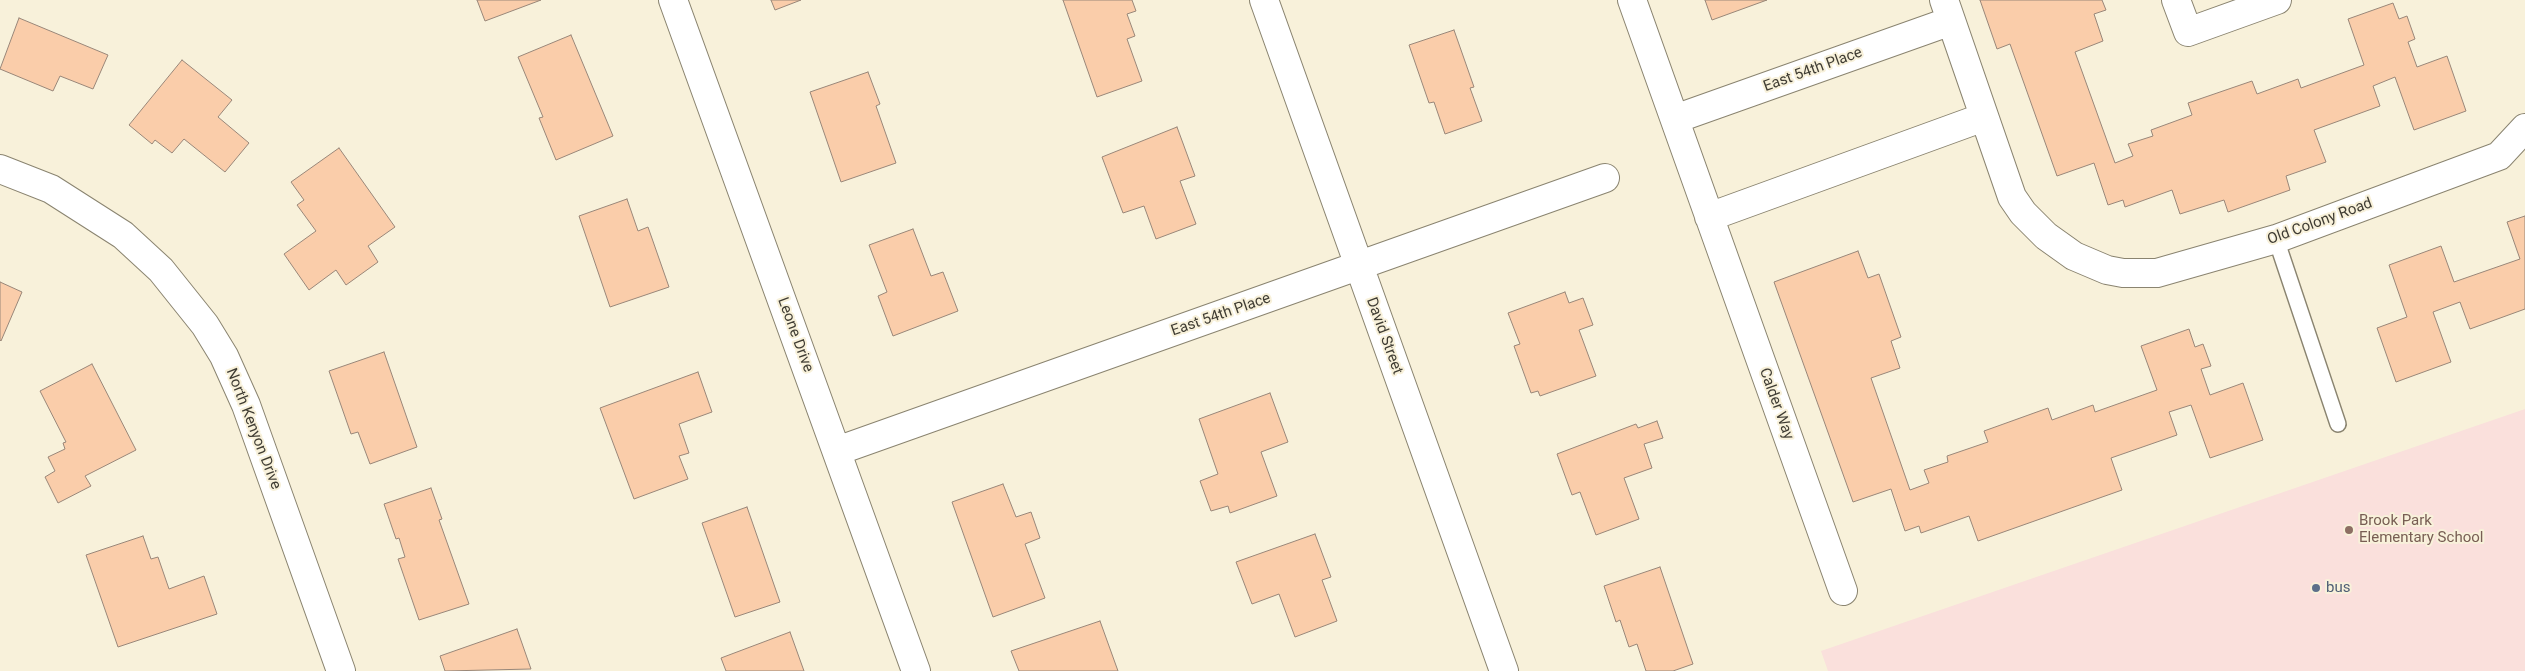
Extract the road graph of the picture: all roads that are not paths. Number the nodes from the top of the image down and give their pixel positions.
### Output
1 (673, 0) edge
2 (1264, 0) edge
3 (1632, 0) edge
4 (2176, 0) edge
5 (2277, 0) edge
6 (1948, 10) edge
7 (1984, 117) junction
8 (1675, 119) junction
9 (2525, 128) edge
10 (0, 169) edge
11 (1605, 178) dead end
12 (1709, 217) junction
13 (2276, 239) junction
14 (1359, 266) junction
15 (2338, 424) dead end
16 (837, 450) junction
17 (1843, 590) dead end
18 (341, 671) edge
19 (916, 671) edge
20 (1504, 671) edge

1 - 16 street, Leone Drive
2 - 14 street, David Street
3 - 8 street, Calder Way
4 - 5 street
6 - 7 street
6 - 8 street, East 54th Place
7 - 12 street
7 - 13 street, Old Colony Road
8 - 12 street, Calder Way
9 - 13 street, Old Colony Road
10 - 18 street, North Kenyon Drive
11 - 14 street, East 54th Place
12 - 17 street, Calder Way
13 - 15 lane
14 - 16 street, East 54th Place
14 - 20 street, David Street
16 - 19 street, Leone Drive

